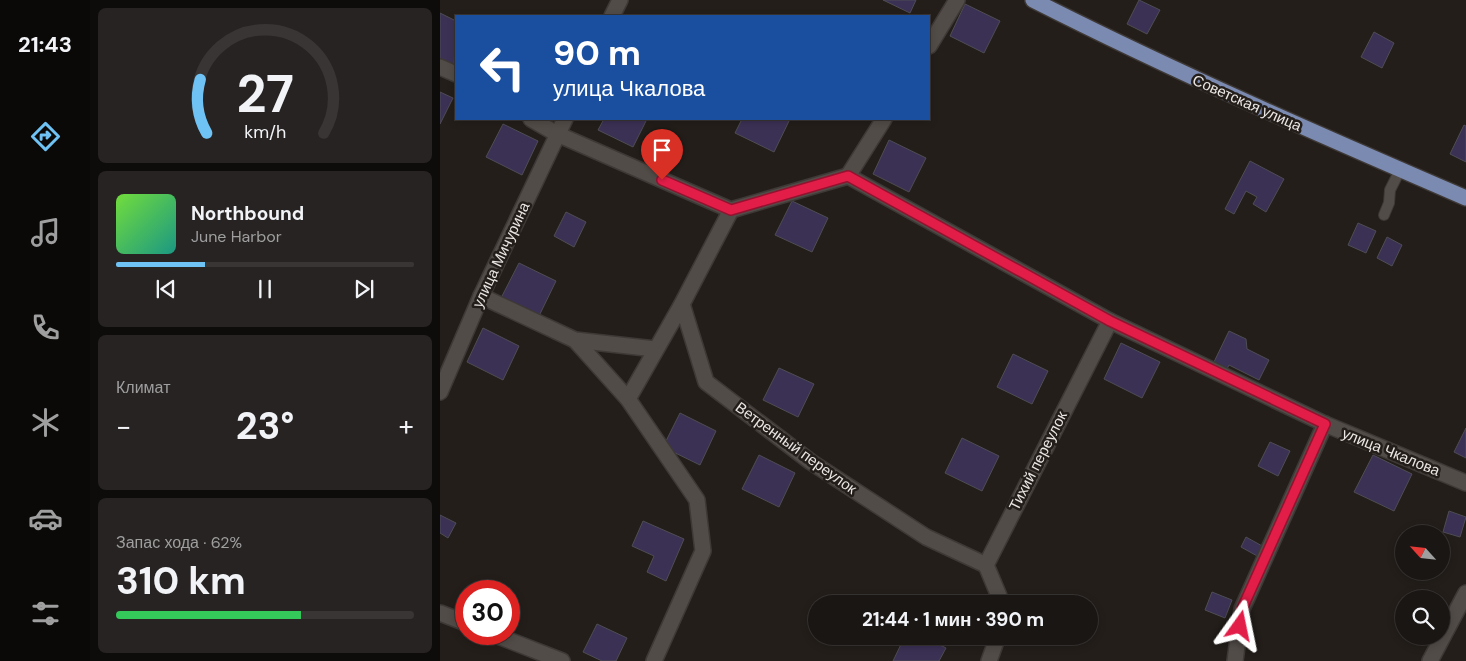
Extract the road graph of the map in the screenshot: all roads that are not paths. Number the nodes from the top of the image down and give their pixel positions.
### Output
1 (620, 0) edge
2 (957, 0) edge
3 (1033, 0) edge
4 (612, 15) edge
5 (930, 44) edge
6 (440, 67) edge
7 (455, 74) edge
8 (533, 120) edge
9 (564, 120) edge
10 (883, 120) edge
11 (557, 134) junction
12 (1400, 170) junction
13 (848, 176) junction
14 (1466, 198) edge
15 (731, 210) junction
16 (1384, 215) dead end
17 (481, 296) junction
18 (682, 304) junction
19 (1110, 321) junction
20 (575, 340) junction
21 (655, 349) junction
22 (440, 392) edge
23 (628, 399) junction
24 (1325, 424) junction
25 (1466, 483) edge
26 (986, 565) junction
27 (1466, 593) edge
28 (999, 595) edge
29 (440, 613) edge
30 (455, 619) edge
31 (520, 645) edge
32 (995, 645) edge
33 (562, 661) edge
34 (654, 661) edge
35 (989, 661) edge
36 (1235, 661) edge
37 (1430, 661) edge

1 - 4 street
2 - 5 street
3 - 12 main road, Советская улица
6 - 7 street
8 - 11 street
9 - 11 street, улица Мичурина
10 - 13 street
11 - 15 street
11 - 17 street, улица Мичурина
12 - 14 main road, Советская улица
12 - 16 lane
13 - 15 street
13 - 19 street, улица Чкалова
15 - 18 street
17 - 20 street
17 - 22 street, улица Мичурина
18 - 21 street
18 - 26 street, Ветренный переулок
19 - 24 street, улица Чкалова
19 - 26 street, Тихий переулок
20 - 21 street
20 - 23 street
21 - 23 street
23 - 34 street
24 - 25 street, улица Чкалова
24 - 36 street
26 - 28 street
27 - 37 street
29 - 30 street
31 - 33 street
32 - 35 street

